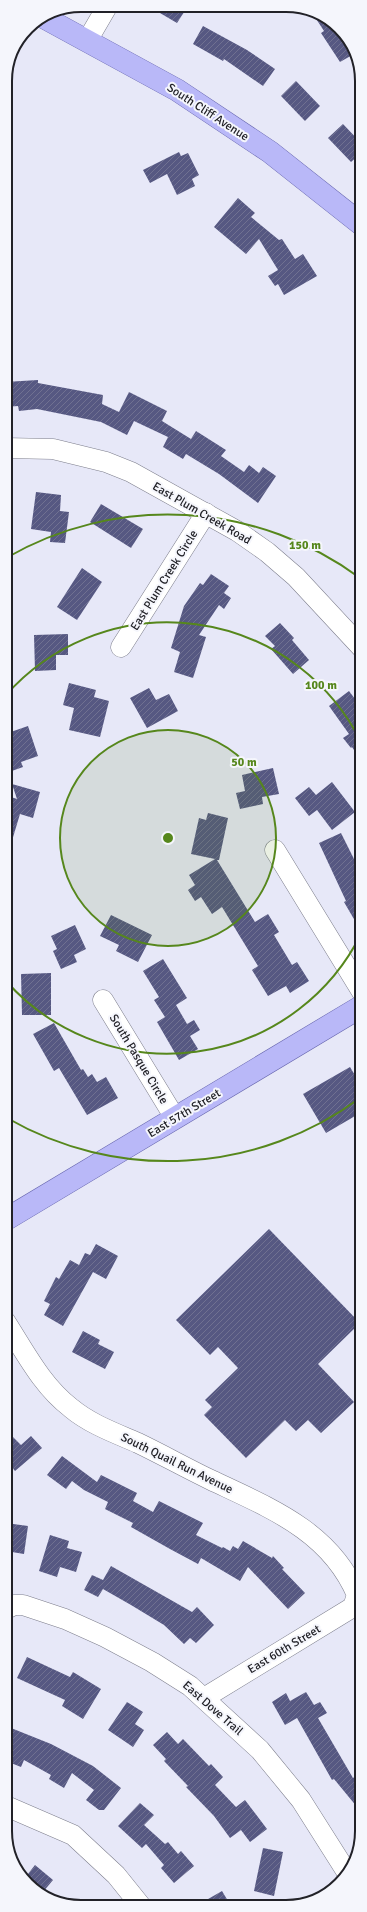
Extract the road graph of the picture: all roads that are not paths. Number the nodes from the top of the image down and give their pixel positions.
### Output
1 (104, 12) edge
2 (49, 20) edge
3 (87, 41) junction
4 (355, 219) edge
5 (12, 448) edge
6 (206, 513) junction
7 (355, 640) edge
8 (121, 647) dead end
9 (275, 850) dead end
10 (355, 981) edge
11 (103, 1000) dead end
12 (355, 1010) edge
13 (175, 1118) junction
14 (12, 1216) edge
15 (12, 1331) edge
16 (355, 1591) edge
17 (355, 1600) edge
18 (12, 1606) edge
19 (204, 1698) junction
20 (12, 1809) edge
21 (344, 1868) edge
22 (136, 1900) edge

1 - 3 street
2 - 3 main road, South Cliff Avenue
3 - 4 main road, South Cliff Avenue
5 - 6 street, East Plum Creek Road
6 - 7 street, East Plum Creek Road
6 - 8 street, East Plum Creek Circle
9 - 10 street
11 - 13 street, South Pasque Circle
12 - 13 main road, East 57th Street
13 - 14 main road, East 57th Street
15 - 16 street, South Quail Run Avenue
17 - 19 street, East 60th Street
18 - 19 street, East Dove Trail
19 - 21 street, East Dove Trail
20 - 22 street

